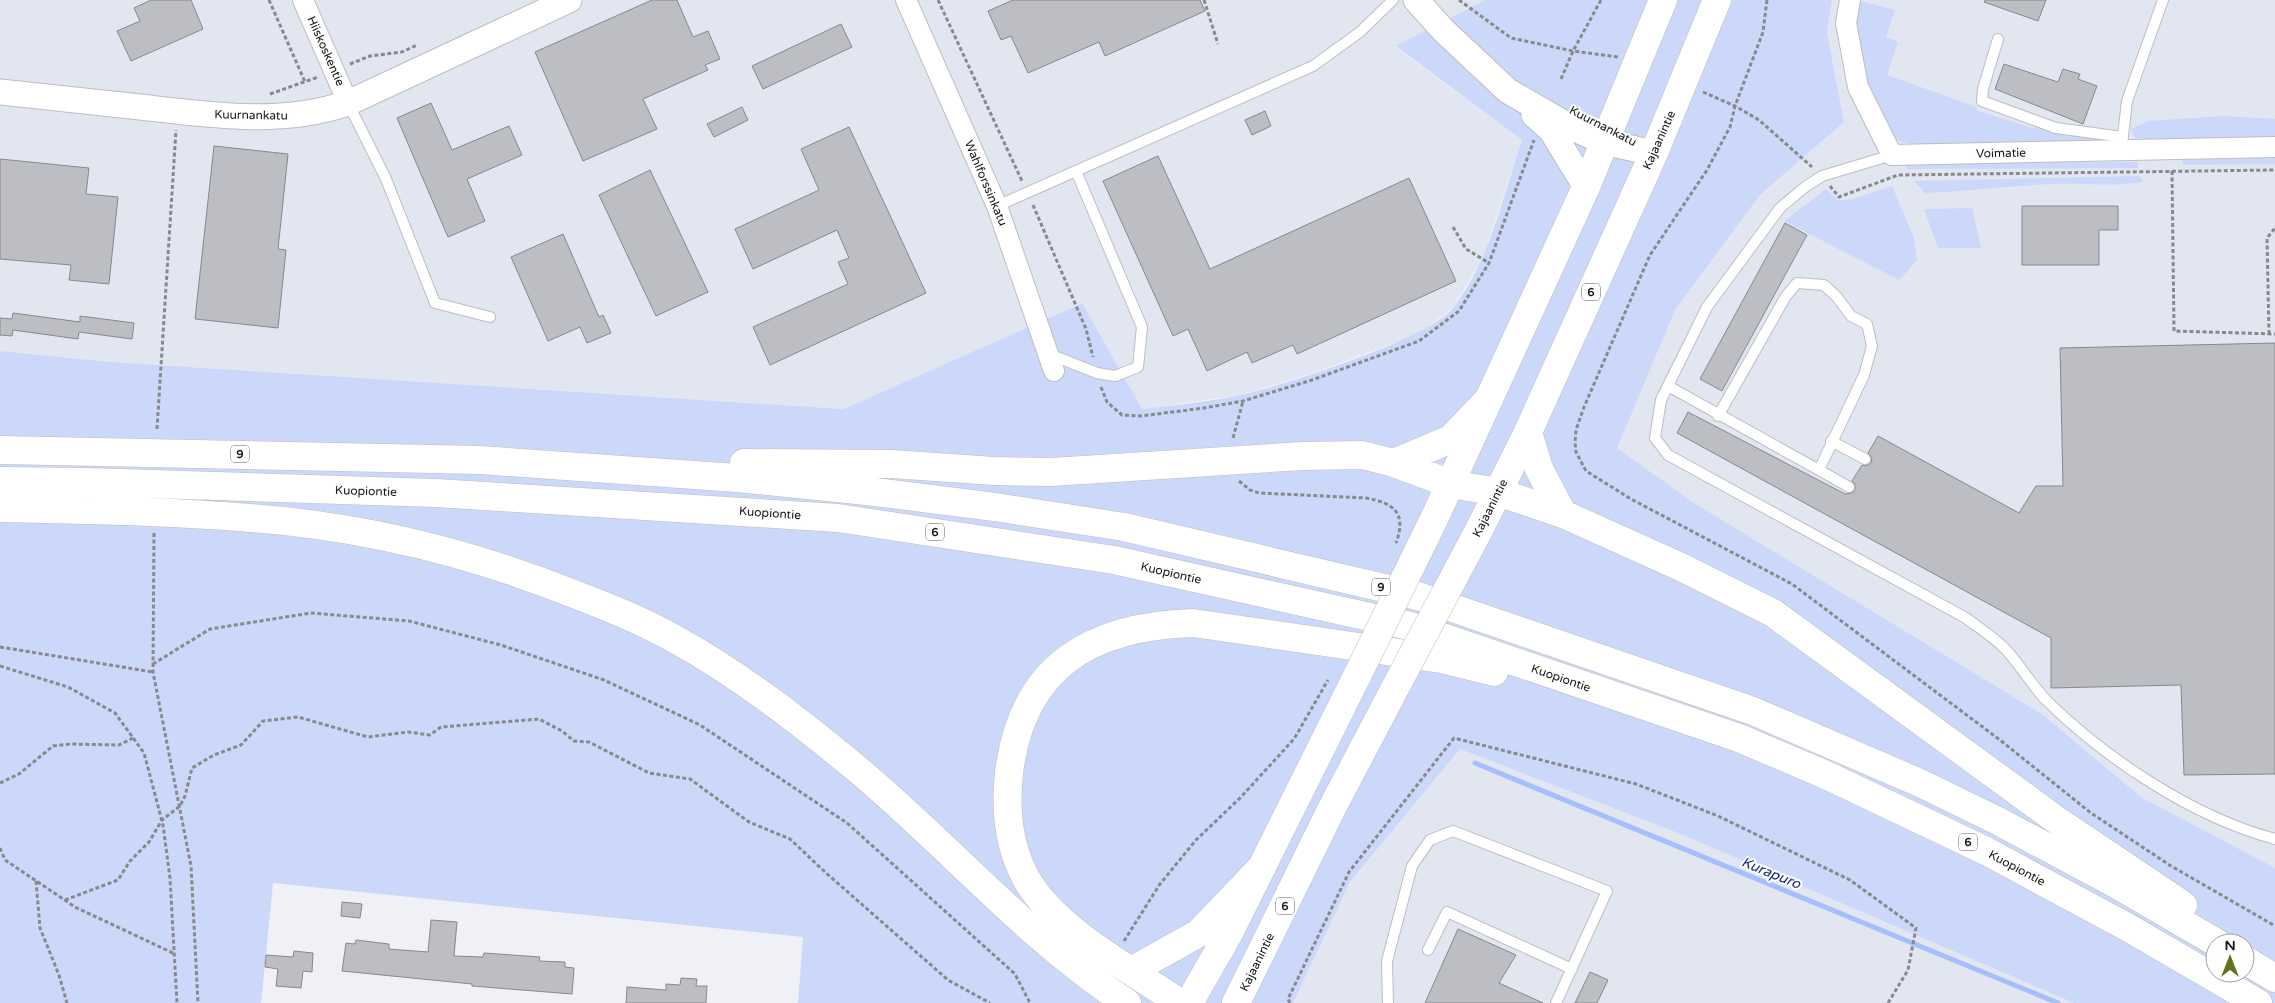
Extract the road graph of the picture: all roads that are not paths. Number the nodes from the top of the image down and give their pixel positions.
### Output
1 (303, 0) edge
2 (568, 0) edge
3 (906, 0) edge
4 (1393, 0) edge
5 (1416, 0) edge
6 (1663, 0) edge
7 (1717, 0) edge
8 (1850, 0) edge
9 (2163, 0) edge
10 (1998, 39) dead end
11 (1466, 51) junction
12 (1508, 91) junction
13 (0, 92) edge
14 (348, 103) junction
15 (1607, 135) junction
16 (2122, 144) junction
17 (2275, 147) edge
18 (1654, 153) junction
19 (1892, 155) junction
20 (1076, 171) junction
21 (1586, 187) junction
22 (997, 206) junction
23 (490, 317) dead end
24 (1051, 363) joint
25 (1668, 386) junction
26 (1488, 399) junction
27 (1718, 416) junction
28 (1528, 432) junction
29 (1831, 441) junction
30 (0, 450) edge
31 (1865, 459) dead end
32 (480, 460) junction
33 (1394, 463) junction
34 (1818, 470) junction
35 (0, 482) edge
36 (1451, 484) junction
37 (1849, 487) dead end
38 (1498, 492) junction
39 (0, 508) edge
40 (1563, 514) junction
41 (1663, 714) junction
42 (2275, 839) edge
43 (1262, 867) junction
44 (2216, 933) edge
45 (2205, 936) edge
46 (1428, 950) dead end
47 (2255, 966) edge
48 (1572, 969) junction
49 (1131, 971) junction
50 (2275, 978) edge
51 (1127, 1003) edge
52 (1180, 1003) edge
53 (1188, 1003) edge
54 (1236, 1003) edge
55 (1388, 1003) edge
56 (1556, 1003) edge
57 (2258, 1003) edge

1 - 14 street, Hiiskoskentie
2 - 14 street, Kuurnankatu
3 - 22 street, Wahlforssinkatu
4 - 20 lane
5 - 11 street, Kuurnankatu
6 - 15 highway
7 - 18 highway, Kajaanintie / 6
8 - 19 street
9 - 16 lane
10 - 16 lane
11 - 12 street, Kuurnankatu
11 - 15 street, Kuurnankatu
12 - 15 street, Kuurnankatu
12 - 21 street
13 - 14 street, Kuurnankatu
14 - 23 lane
15 - 18 street, Kuurnankatu
15 - 21 highway
16 - 17 street, Voimatie
16 - 19 street, Voimatie
18 - 28 highway, Kajaanintie / 6
19 - 25 lane
20 - 22 lane
20 - 24 lane
21 - 26 highway
22 - 24 street, Wahlforssinkatu
25 - 27 lane
25 - 42 lane
26 - 33 highway
26 - 36 highway
27 - 29 lane
27 - 34 lane
28 - 38 highway, Kajaanintie / 6
28 - 40 highway
29 - 31 lane
29 - 34 lane
30 - 32 highway, 9
32 - 33 highway
32 - 45 highway, 9
33 - 36 highway
34 - 37 lane
35 - 41 highway, Kuopiontie / 6
36 - 38 highway
36 - 43 highway, bridge
38 - 40 highway
38 - 54 highway, Kajaanintie / 6, bridge
39 - 51 highway
40 - 44 highway
41 - 49 highway, 6
41 - 57 highway, Kuopiontie / 6
43 - 49 highway
43 - 53 highway
46 - 48 lane
47 - 50 highway
48 - 55 lane
48 - 56 lane
49 - 52 highway, 6

